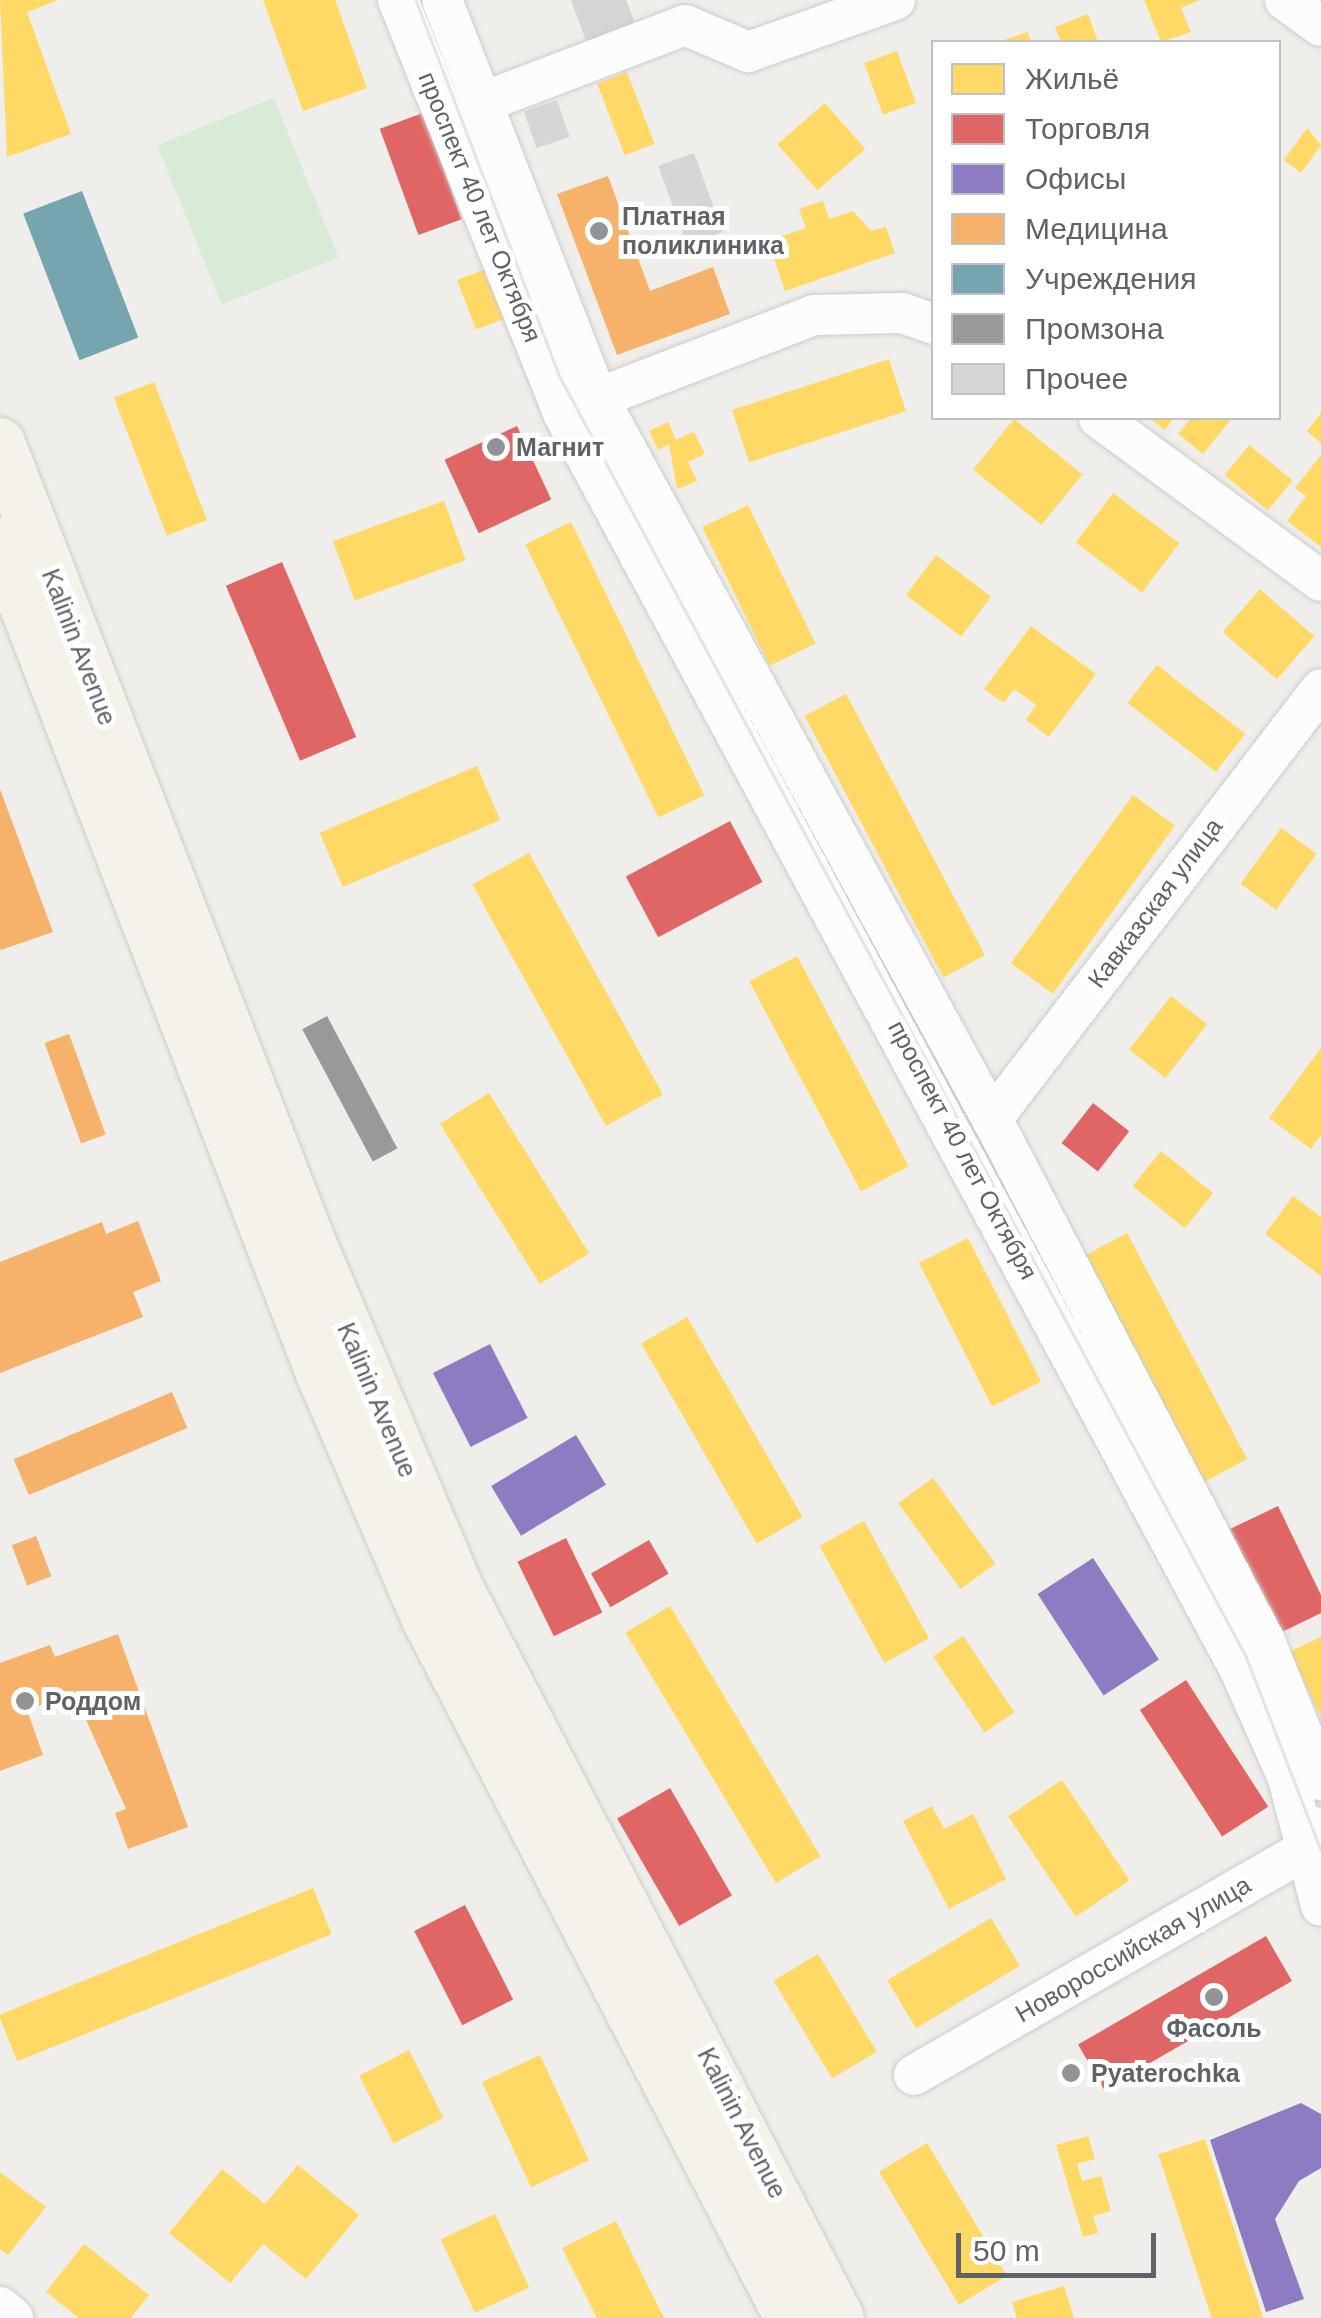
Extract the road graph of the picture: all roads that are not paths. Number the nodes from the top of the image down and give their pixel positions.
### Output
1 (398, 0) edge
2 (442, 0) edge
3 (896, 0) edge
4 (1285, 0) edge
5 (1321, 26) edge
6 (481, 103) junction
7 (931, 323) edge
8 (579, 403) junction
9 (1103, 420) edge
10 (0, 443) edge
11 (0, 542) edge
12 (1321, 581) edge
13 (1321, 689) edge
14 (992, 1118) junction
15 (1321, 1780) edge
16 (1321, 1798) edge
17 (1304, 1851) junction
18 (1321, 1906) edge
19 (914, 2075) dead end
20 (0, 2307) edge
21 (14, 2318) edge
22 (790, 2318) edge
23 (840, 2318) edge

1 - 8 street, проспект 40 лет Октября
2 - 6 street, проспект 40 лет Октября
3 - 6 street
4 - 5 street
6 - 8 street, проспект 40 лет Октября
7 - 8 street
8 - 14 street, проспект 40 лет Октября
8 - 17 street, проспект 40 лет Октября
9 - 12 street
10 - 23 main road, Kalinin Avenue
11 - 22 main road, Kalinin Avenue
13 - 14 street, Кавказская улица
14 - 15 street, проспект 40 лет Октября
16 - 17 street
17 - 18 street, проспект 40 лет Октября
17 - 19 street, Новороссийская улица
20 - 21 street

